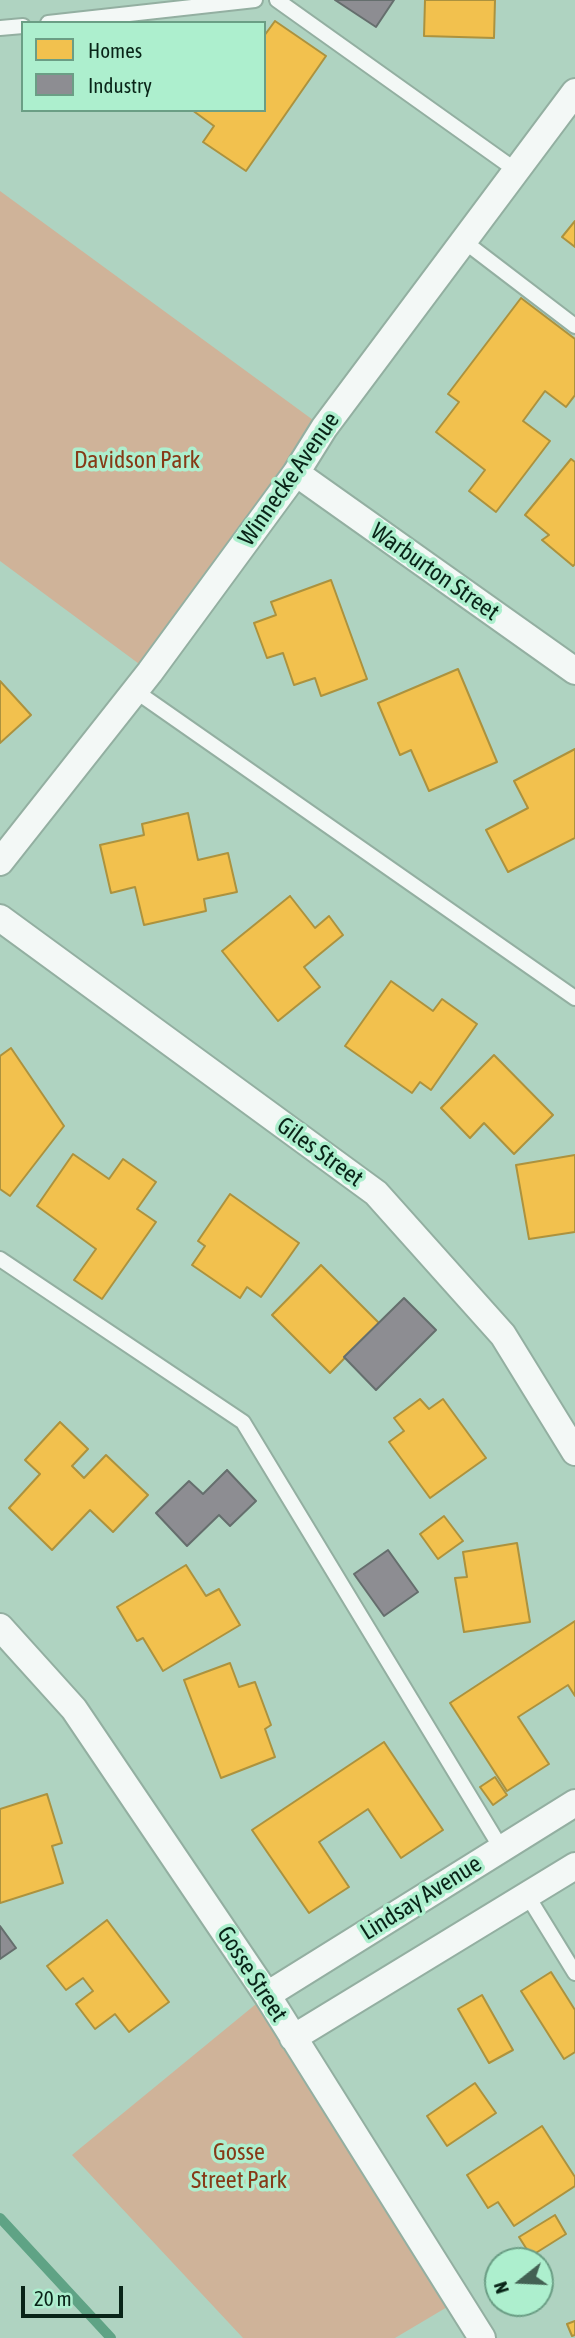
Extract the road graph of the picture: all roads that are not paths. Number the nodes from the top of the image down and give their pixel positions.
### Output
1 (255, 0) edge
2 (278, 0) edge
3 (66, 21) edge
4 (21, 26) edge
5 (0, 28) edge
6 (575, 92) edge
7 (517, 171) junction
8 (465, 242) junction
9 (575, 326) edge
10 (296, 473) junction
11 (575, 671) edge
12 (134, 690) junction
13 (0, 862) edge
14 (0, 918) edge
15 (575, 998) edge
16 (0, 1259) edge
17 (575, 1452) edge
18 (0, 1627) edge
19 (575, 1802) edge
20 (501, 1847) junction
21 (575, 1866) edge
22 (527, 1895) junction
23 (575, 1973) edge
24 (267, 1995) junction
25 (293, 2038) junction
26 (482, 2338) edge

1 - 3 lane
2 - 7 lane
4 - 5 lane
6 - 7 street, Winnecke Avenue
7 - 8 street, Winnecke Avenue
8 - 9 lane
8 - 10 street, Winnecke Avenue
10 - 11 street, Warburton Street
10 - 12 street, Winnecke Avenue
12 - 13 street, Winnecke Avenue
12 - 15 lane
14 - 17 street, Giles Street
16 - 20 lane
18 - 24 street, Gosse Street
19 - 20 street, Lindsay Avenue
20 - 24 street, Lindsay Avenue
21 - 22 street
22 - 23 lane
22 - 25 street
24 - 25 street, Gosse Street
25 - 26 street, Gosse Street

